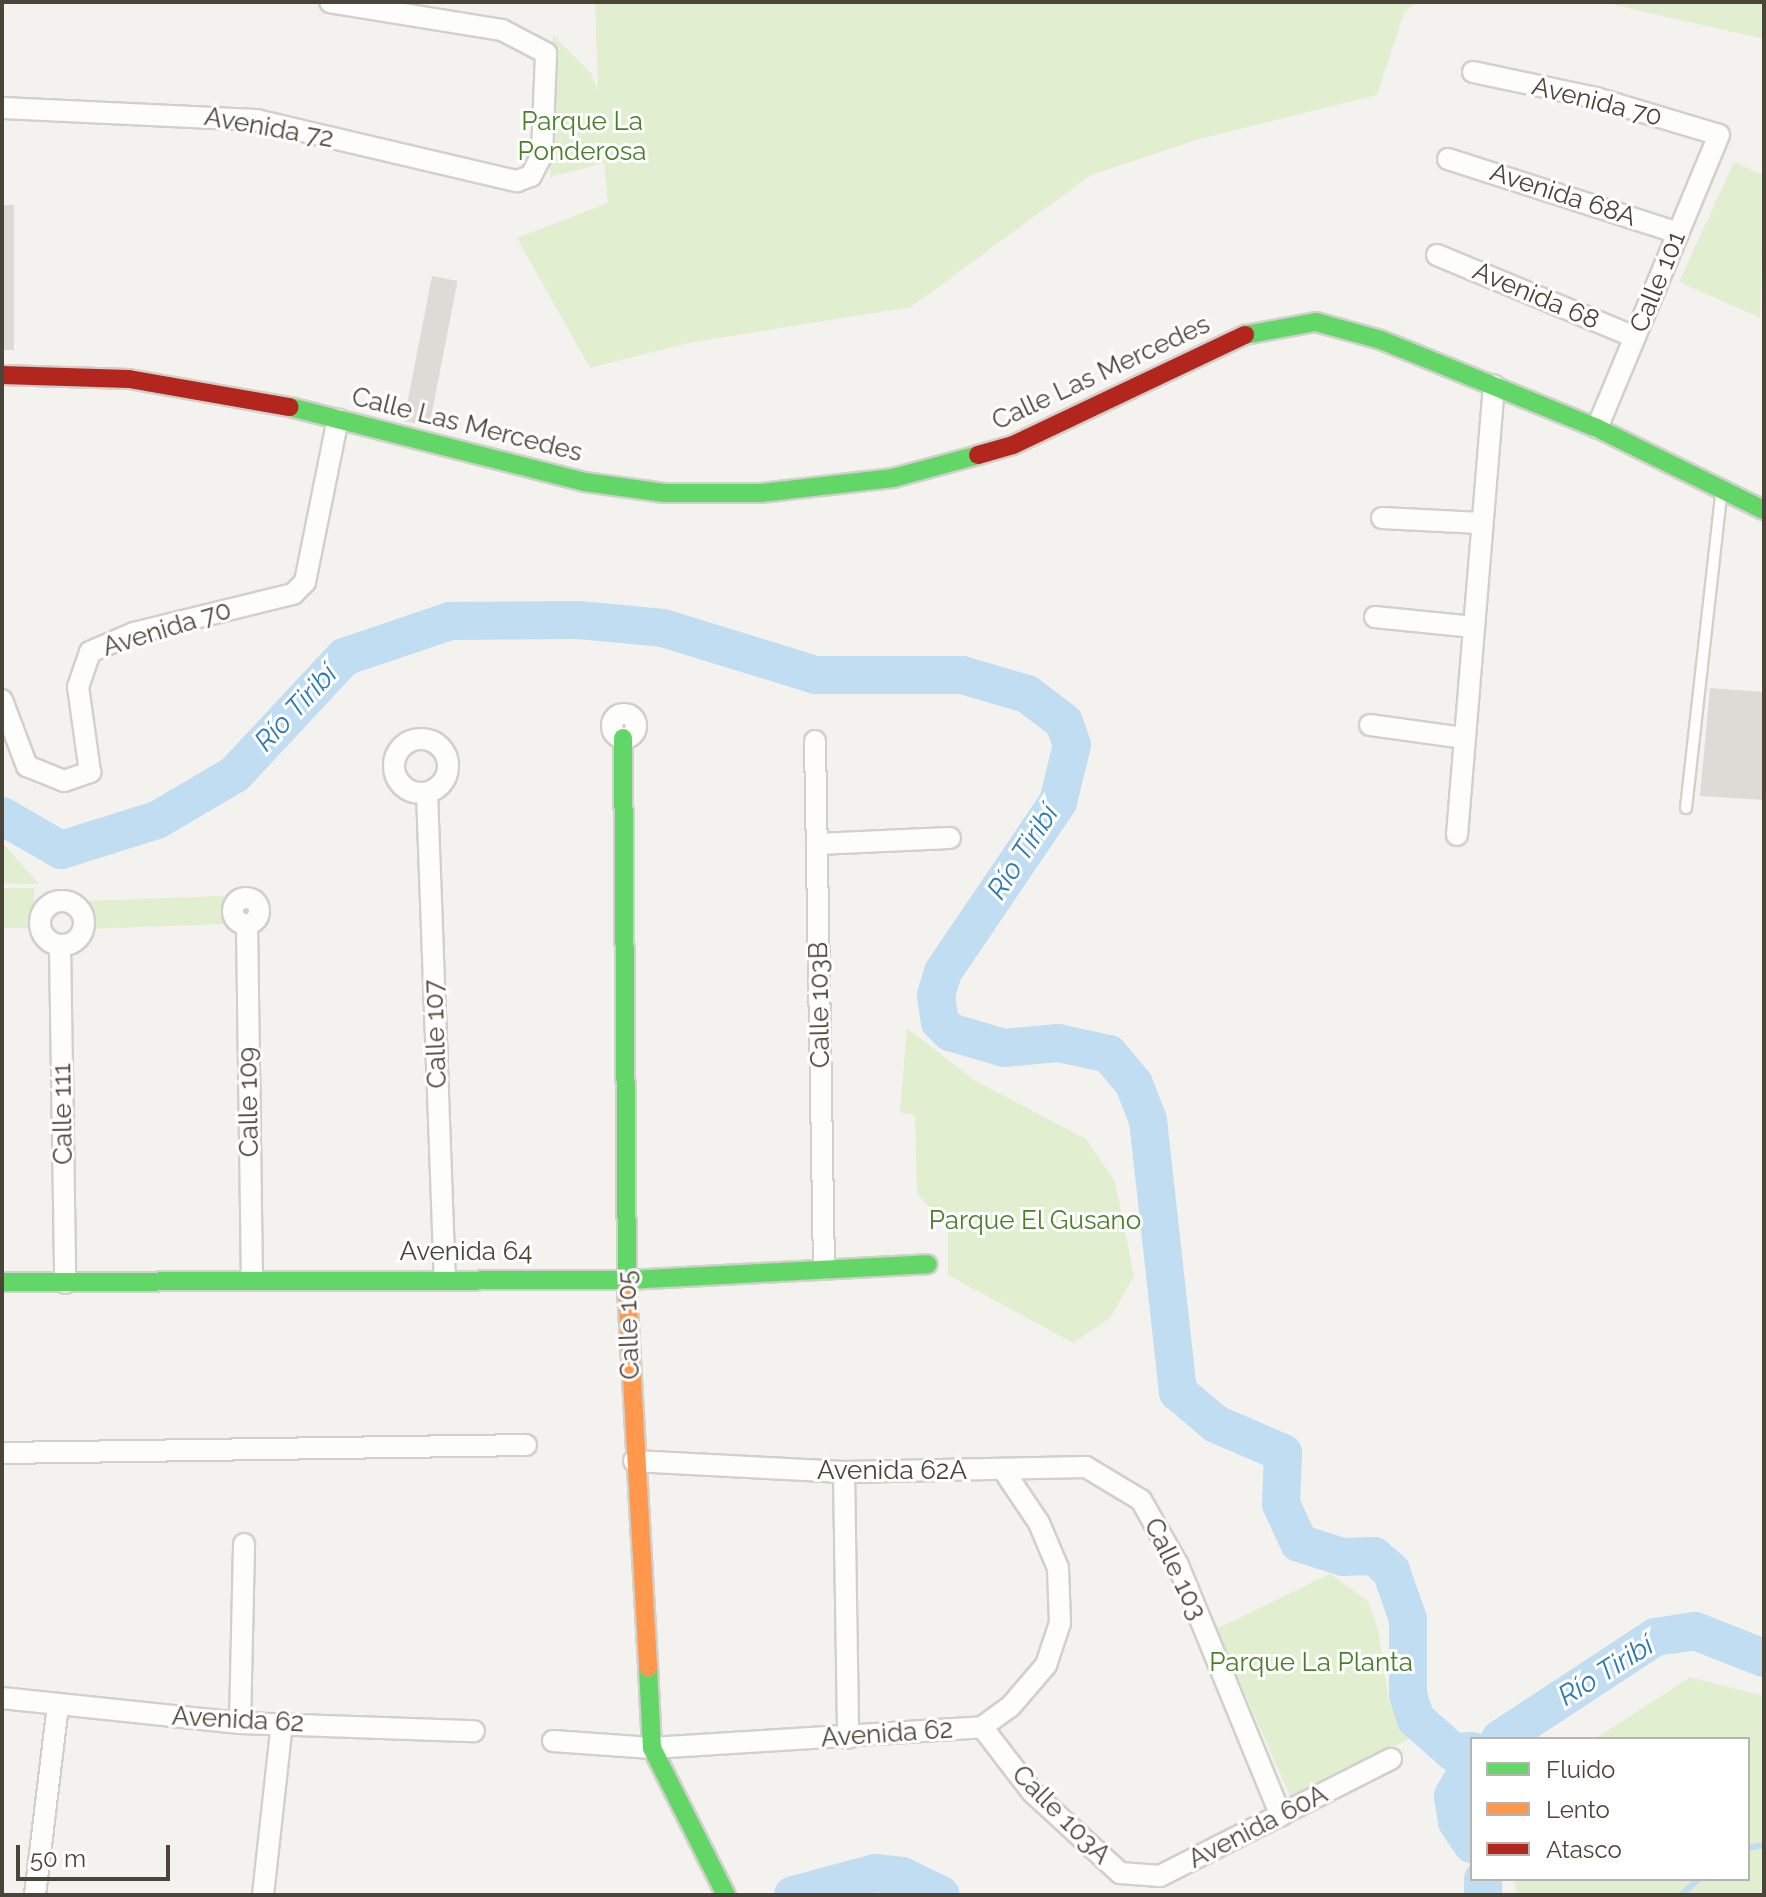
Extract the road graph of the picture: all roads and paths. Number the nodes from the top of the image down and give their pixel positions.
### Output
1 (330, 2) edge
2 (1473, 72) dead end
3 (2, 108) edge
4 (1719, 135) joint
5 (1448, 159) dead end
6 (1678, 233) junction
7 (1437, 255) dead end
8 (1635, 337) junction
9 (2, 375) edge
10 (1494, 386) junction
11 (338, 419) junction
12 (1597, 428) junction
13 (1722, 489) junction
14 (1764, 510) edge
15 (1382, 518) dead end
16 (1480, 523) junction
17 (1375, 617) dead end
18 (1473, 627) junction
19 (2, 700) edge
20 (1370, 725) dead end
21 (623, 738) dead end
22 (1464, 738) junction
23 (815, 741) dead end
24 (427, 793) dead end
25 (1686, 808) dead end
26 (1457, 835) dead end
27 (950, 838) dead end
28 (817, 844) junction
29 (247, 924) dead end
30 (60, 946) dead end
31 (928, 1264) dead end
32 (824, 1269) junction
33 (445, 1276) junction
34 (252, 1279) junction
35 (627, 1280) junction
36 (2, 1282) edge
37 (65, 1283) junction
38 (526, 1445) dead end
39 (2, 1453) edge
40 (634, 1461) junction
41 (1004, 1471) junction
42 (844, 1472) junction
43 (1141, 1500) joint
44 (244, 1544) dead end
45 (2, 1698) edge
46 (58, 1706) junction
47 (240, 1723) junction
48 (282, 1724) junction
49 (982, 1727) junction
50 (474, 1731) dead end
51 (848, 1738) junction
52 (553, 1741) dead end
53 (652, 1748) junction
54 (1391, 1759) dead end
55 (1281, 1816) junction
56 (1120, 1873) joint
57 (35, 1895) edge
58 (263, 1895) edge
59 (726, 1895) edge

1 - 3 street, Avenida 72
2 - 4 street, Avenida 70
4 - 6 street, Calle 101
5 - 6 street, Avenida 68A
6 - 8 street, Calle 101
7 - 8 street, Avenida 68
8 - 12 street, Calle 101
9 - 11 street, Calle Las Mercedes
10 - 11 street, Calle Las Mercedes
10 - 12 street, Calle Las Mercedes
10 - 16 street
11 - 19 street, Avenida 70
12 - 13 street, Calle Las Mercedes
13 - 14 street, Calle Las Mercedes
13 - 25 lane
15 - 16 street
16 - 18 street
17 - 18 street
18 - 22 street
20 - 22 street
21 - 35 street, Calle 105
22 - 26 street
23 - 28 street, Calle 103B
24 - 33 street, Calle 107
27 - 28 street
28 - 32 street, Calle 103B
29 - 34 street, Calle 109
30 - 37 street, Calle 111
31 - 32 street, Avenida 64
32 - 35 street, Avenida 64
33 - 34 street, Avenida 64
33 - 35 street, Avenida 64
34 - 37 street, Avenida 64
35 - 40 street, Calle 105
36 - 37 street, Avenida 64
38 - 39 street
40 - 42 street, Avenida 62A
40 - 53 street, Calle 105
41 - 42 street, Avenida 62A
41 - 43 street, Avenida 62A
41 - 49 street
42 - 51 street
43 - 55 street, Calle 103
44 - 47 street
45 - 46 street, Avenida 62
46 - 47 street, Avenida 62
46 - 57 street
47 - 48 street, Avenida 62
48 - 50 street, Avenida 62
48 - 58 street
49 - 51 street, Avenida 62
49 - 56 street, Calle 103A
51 - 53 street, Avenida 62
52 - 53 street, Avenida 62
53 - 59 street, Calle 105
54 - 55 street, Avenida 60A
55 - 56 street, Avenida 60A

